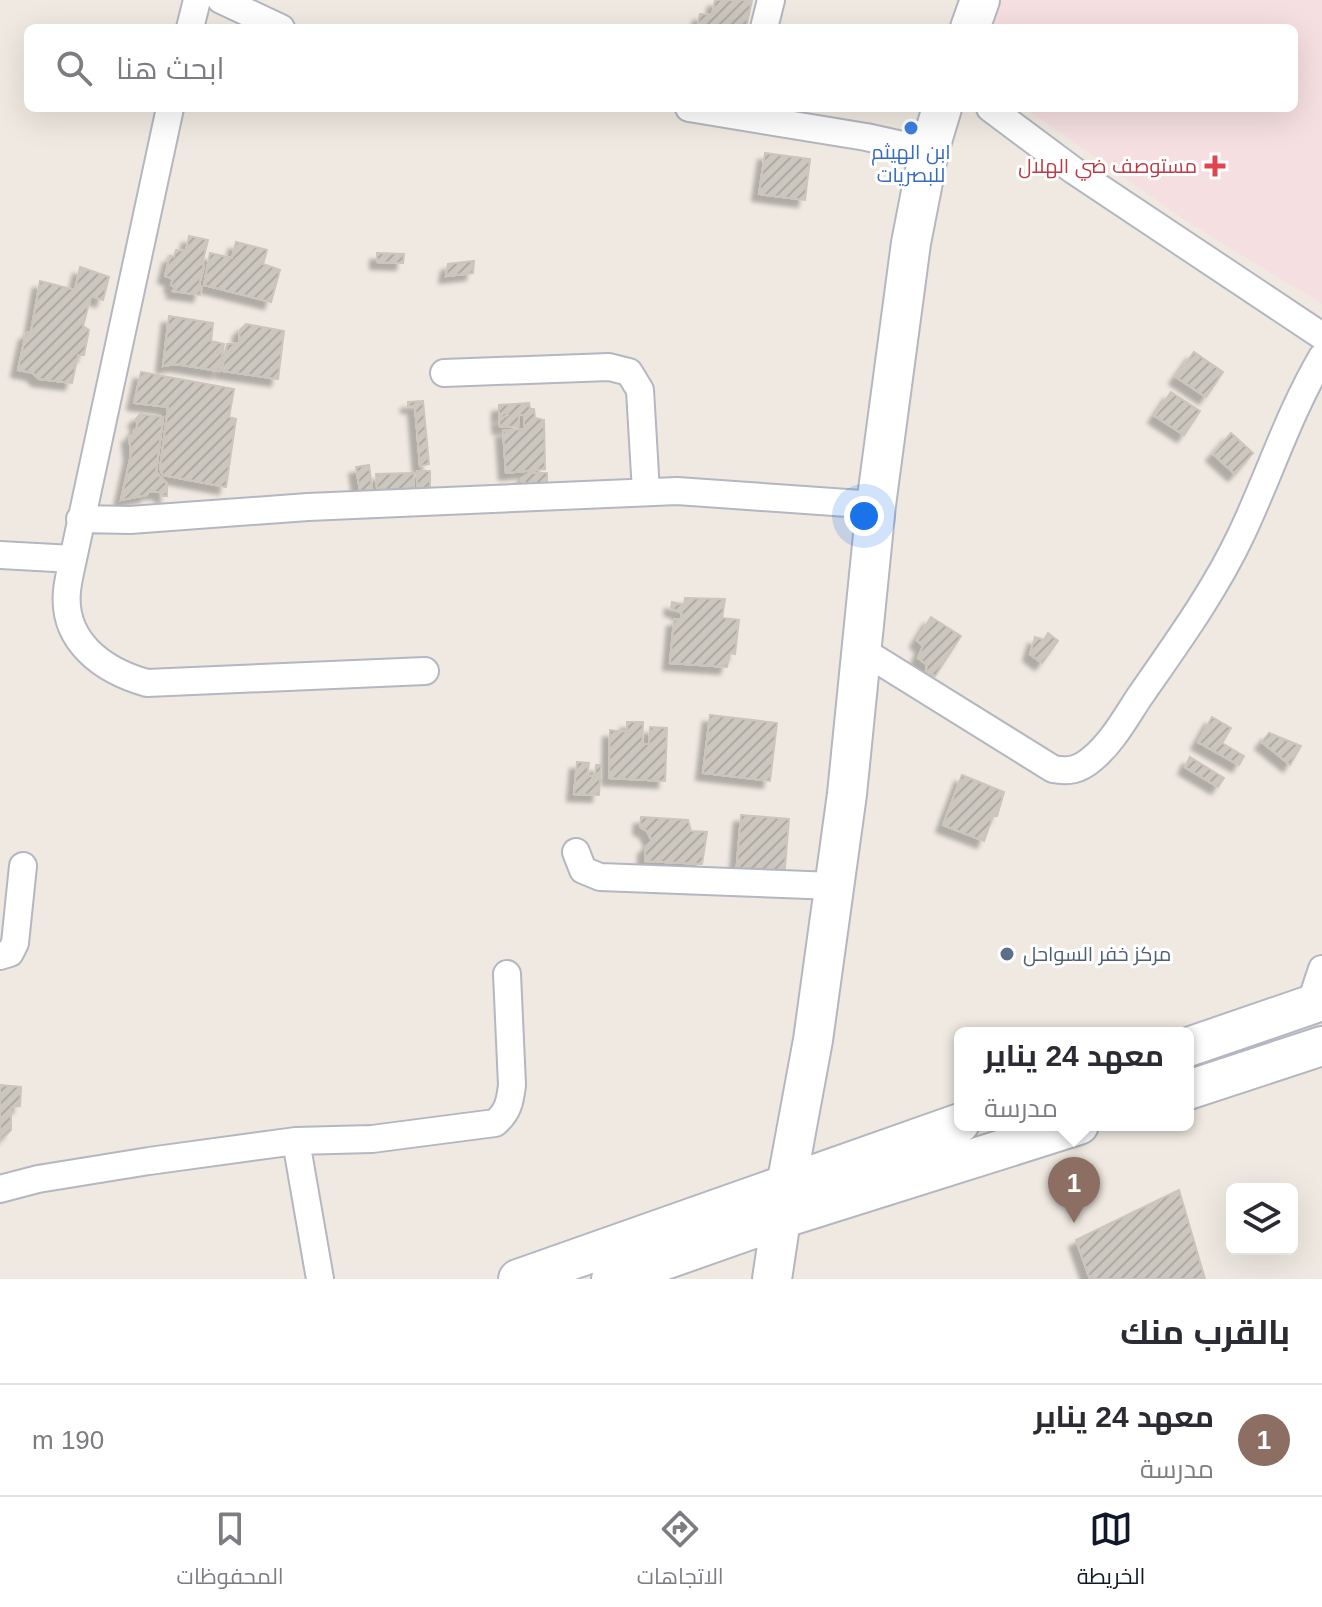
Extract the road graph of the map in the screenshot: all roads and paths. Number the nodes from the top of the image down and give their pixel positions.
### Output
1 (197, 0) edge
2 (221, 0) edge
3 (771, 0) edge
4 (980, 0) edge
5 (191, 24) edge
6 (272, 24) edge
7 (765, 24) edge
8 (971, 24) edge
9 (169, 112) edge
10 (744, 112) edge
11 (941, 112) edge
12 (995, 112) edge
13 (929, 151) junction
14 (1322, 336) edge
15 (1322, 357) edge
16 (444, 373) dead end
17 (646, 492) junction
18 (876, 505) junction
19 (80, 519) junction
20 (0, 555) edge
21 (73, 559) junction
22 (860, 649) junction
23 (425, 671) dead end
24 (576, 852) dead end
25 (23, 866) dead end
26 (834, 886) junction
27 (0, 956) edge
28 (1322, 969) edge
29 (507, 974) dead end
30 (1316, 1003) edge
31 (1194, 1045) edge
32 (1322, 1046) edge
33 (1194, 1088) edge
34 (954, 1126) edge
35 (1056, 1131) edge
36 (296, 1141) junction
37 (0, 1189) edge
38 (784, 1202) junction
39 (320, 1279) edge
40 (518, 1279) edge
41 (611, 1279) edge
42 (772, 1279) edge

1 - 5 street
2 - 6 street
3 - 7 street
4 - 8 main road
9 - 19 street
10 - 13 street
11 - 13 main road
12 - 14 street
13 - 18 main road
15 - 22 street
16 - 17 street
17 - 18 street
17 - 19 street
18 - 22 main road
19 - 21 street
20 - 21 street
21 - 23 street
22 - 26 main road
24 - 26 street
25 - 27 street
26 - 38 main road
28 - 30 street
29 - 36 street
30 - 31 main road
32 - 33 main road
34 - 38 main road
35 - 38 main road
36 - 37 street
36 - 39 street
38 - 40 main road
38 - 41 main road
38 - 42 main road

